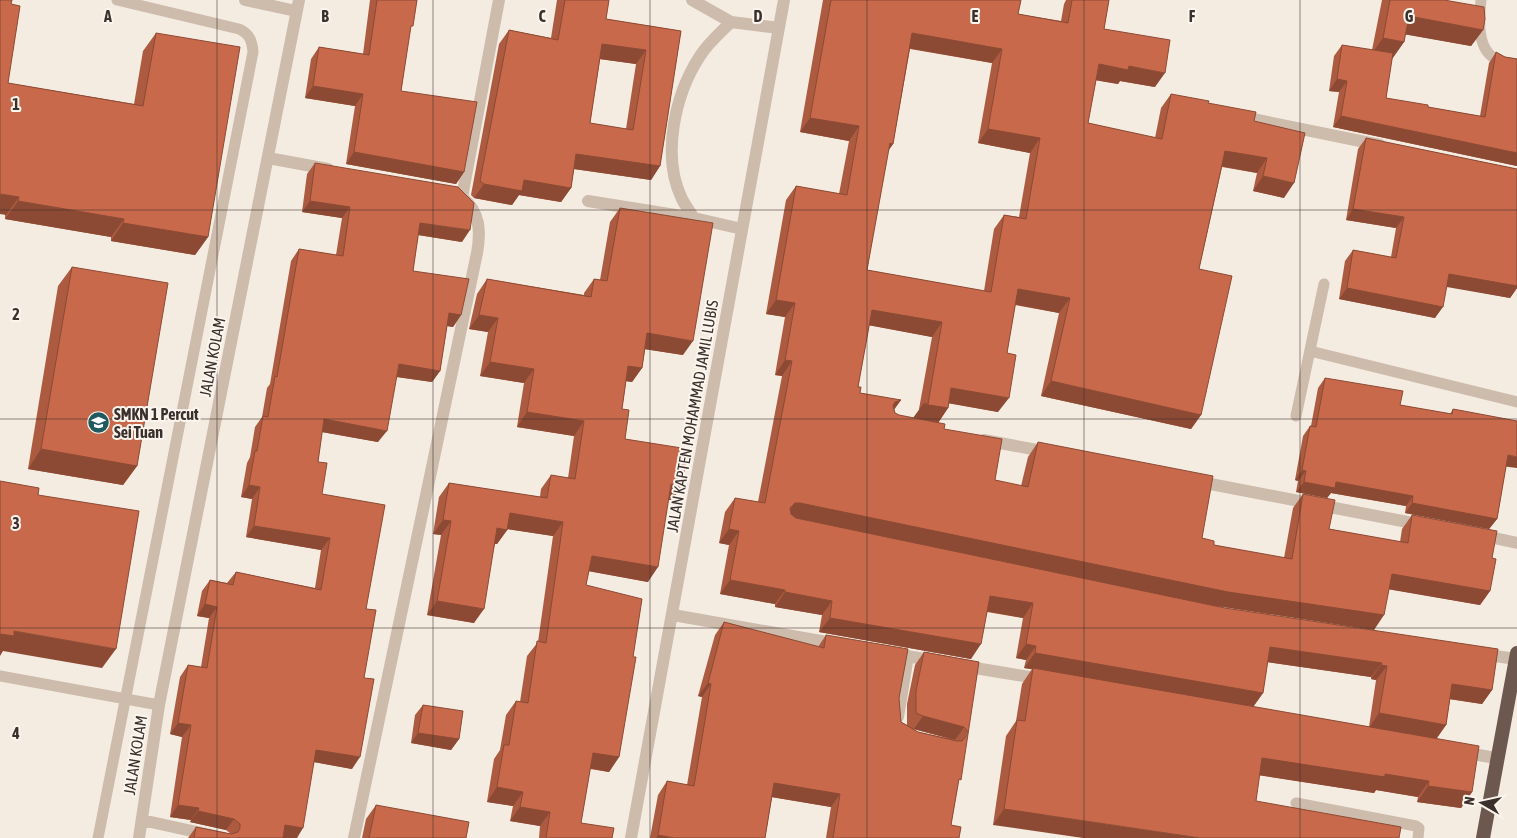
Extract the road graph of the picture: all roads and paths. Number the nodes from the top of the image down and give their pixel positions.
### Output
1 (117, 0) edge
2 (245, 0) edge
3 (499, 0) edge
4 (692, 0) edge
5 (784, 0) edge
6 (1481, 0) edge
7 (298, 6) edge
8 (731, 22) junction
9 (779, 28) junction
10 (1517, 64) edge
11 (1230, 114) edge
12 (1393, 148) edge
13 (268, 158) junction
14 (344, 171) edge
15 (588, 201) dead end
16 (694, 218) junction
17 (742, 229) junction
18 (1324, 284) dead end
19 (1310, 351) junction
20 (1517, 402) edge
21 (1296, 416) dead end
22 (969, 437) edge
23 (1057, 454) edge
24 (1184, 478) edge
25 (1439, 528) edge
26 (1468, 533) edge
27 (1517, 543) edge
28 (673, 614) junction
29 (850, 646) edge
30 (879, 651) edge
31 (1467, 652) edge
32 (908, 656) junction
33 (1516, 656) edge
34 (0, 676) edge
35 (1055, 682) edge
36 (125, 699) junction
37 (159, 705) junction
38 (899, 731) edge
39 (1447, 750) edge
40 (1496, 758) junction
41 (1296, 803) dead end
42 (142, 820) junction
43 (98, 838) edge
44 (138, 838) edge
45 (224, 838) edge
46 (354, 838) edge
47 (631, 838) edge
48 (1418, 838) edge
49 (1483, 838) edge

1 - 36 lane
2 - 7 street
3 - 46 street
4 - 8 street
5 - 9 street, JALAN KAPTEN MOHAMMAD JAMIL LUBIS
6 - 10 lane
7 - 13 street, JALAN KOLAM
8 - 9 street
8 - 16 street
9 - 17 street, JALAN KAPTEN MOHAMMAD JAMIL LUBIS
11 - 12 street
13 - 14 street
13 - 37 street, JALAN KOLAM
15 - 16 street
16 - 17 street
17 - 28 street, JALAN KAPTEN MOHAMMAD JAMIL LUBIS
18 - 19 lane
19 - 20 lane
19 - 21 lane
22 - 23 street
24 - 25 street
26 - 27 street
28 - 29 street
28 - 47 street, JALAN KAPTEN MOHAMMAD JAMIL LUBIS
30 - 32 street
31 - 33 street
32 - 35 street
32 - 38 street
33 - 40 highway
34 - 36 lane
36 - 37 lane
36 - 43 lane
37 - 42 street, JALAN KOLAM
39 - 40 street
40 - 49 highway
41 - 48 lane
42 - 44 street, JALAN KOLAM
42 - 45 street

